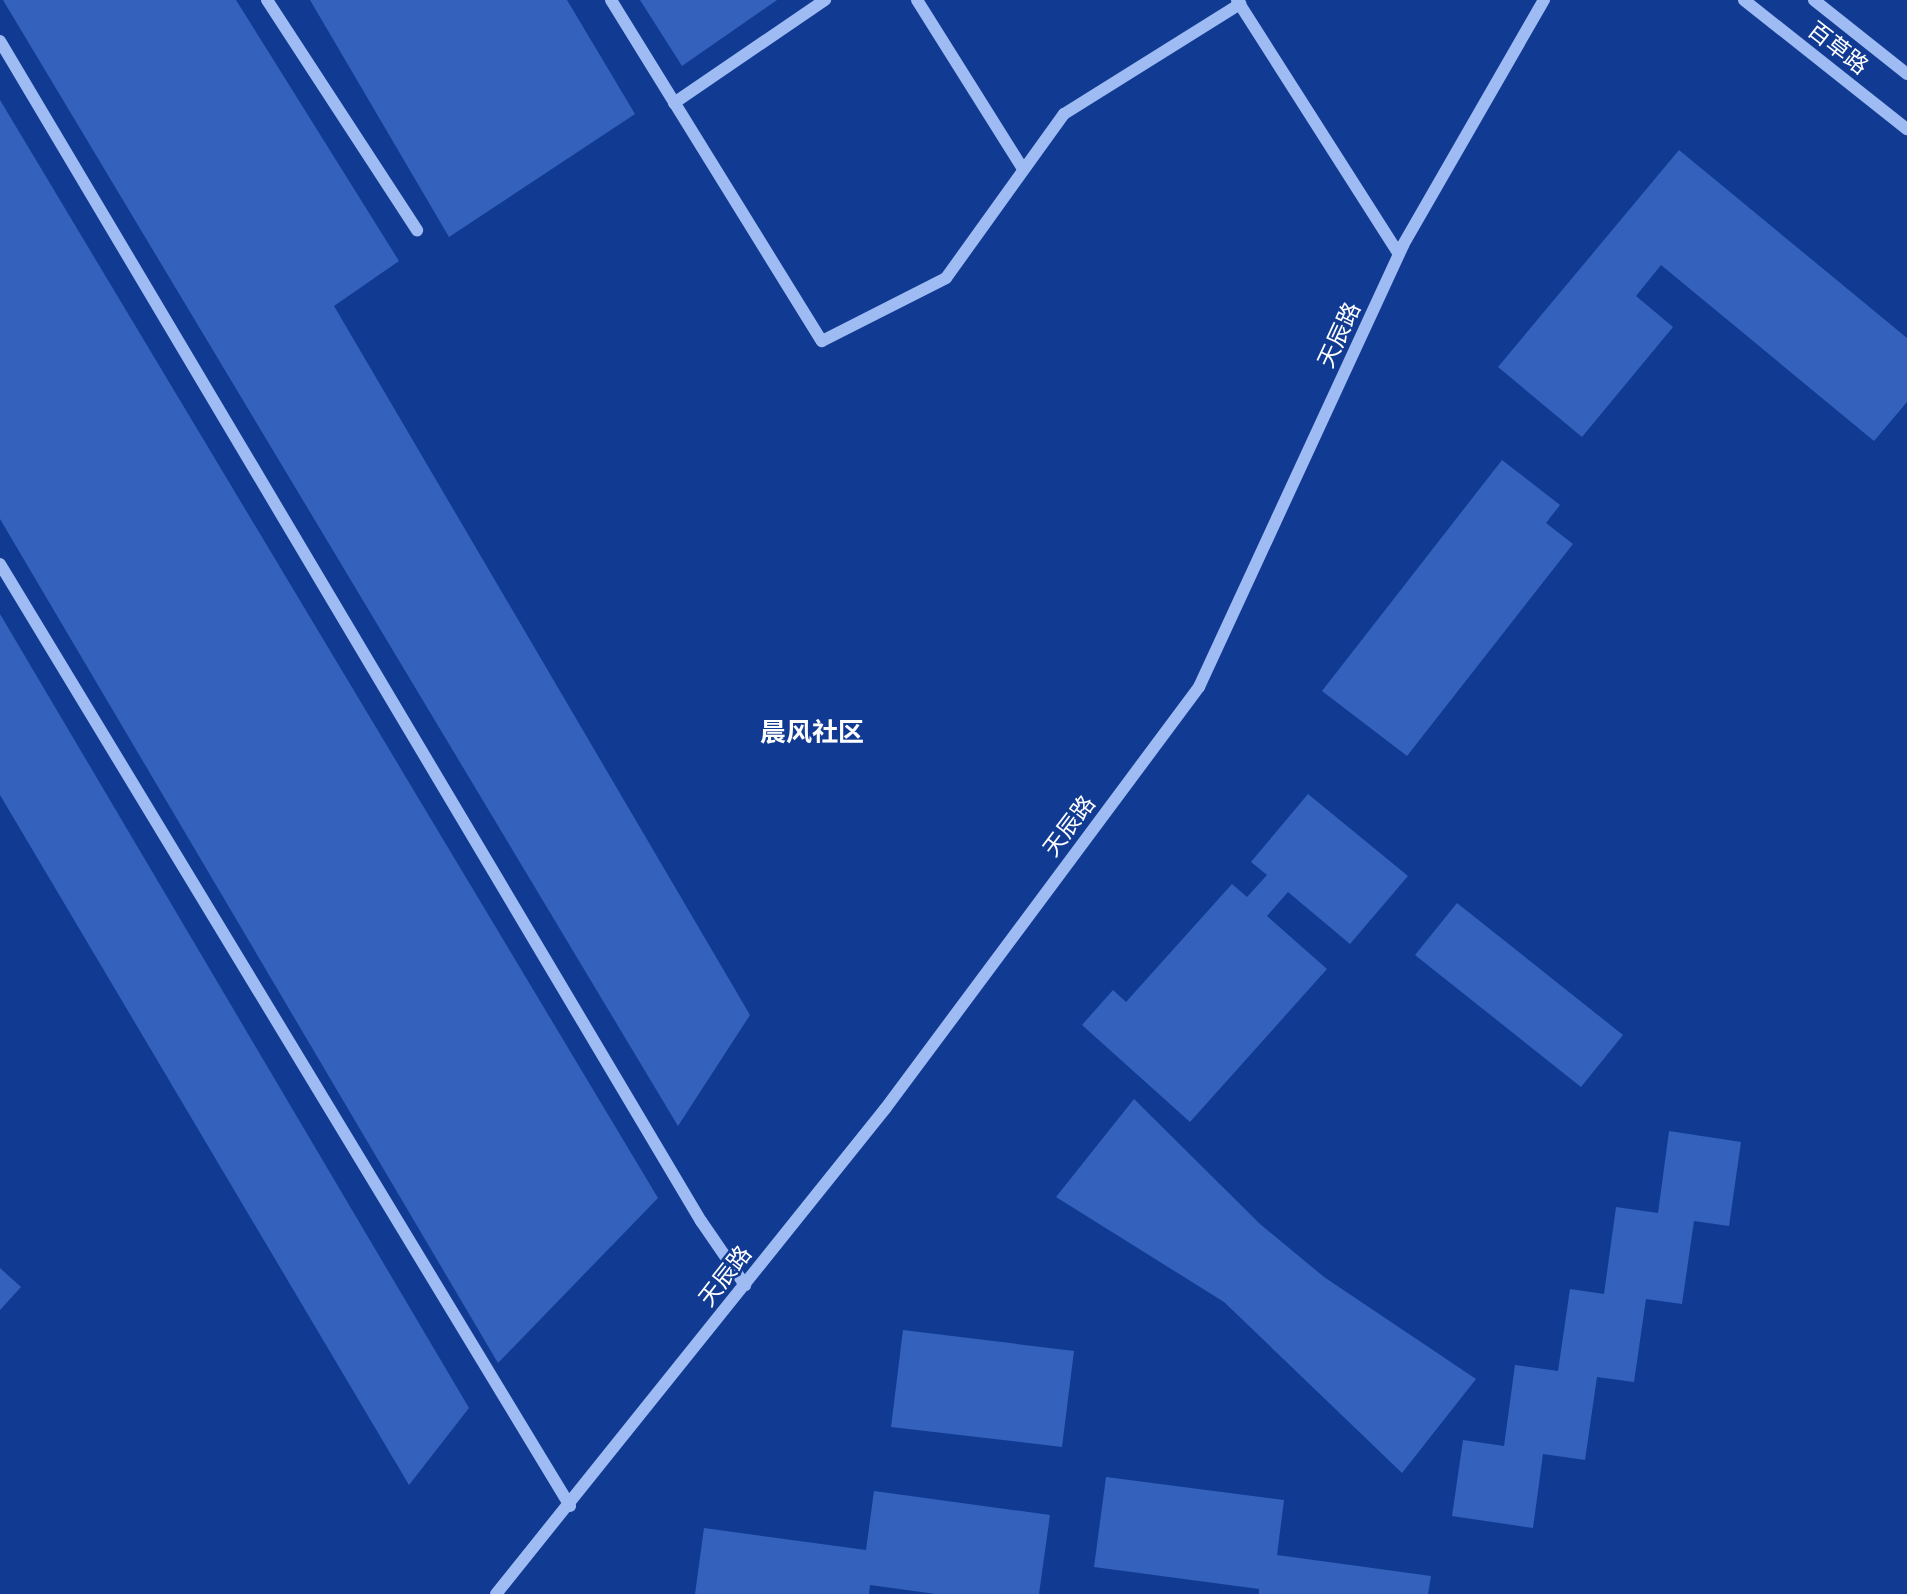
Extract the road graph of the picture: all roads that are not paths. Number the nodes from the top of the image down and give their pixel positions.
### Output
1 (267, 0) edge
2 (611, 0) edge
3 (825, 0) edge
4 (917, 0) edge
5 (1544, 0) edge
6 (1744, 0) edge
7 (1814, 0) edge
8 (1238, 2) edge
9 (0, 41) edge
10 (1907, 74) edge
11 (674, 103) junction
12 (1907, 130) edge
13 (1023, 169) junction
14 (417, 230) dead end
15 (1399, 254) junction
16 (0, 564) edge
17 (745, 1285) junction
18 (570, 1506) junction
19 (496, 1594) edge

1 - 14 street
2 - 11 street
3 - 11 street
4 - 13 street
5 - 15 street, 天辰路
6 - 12 street, 百草路
7 - 10 street, 百草路
8 - 13 street
8 - 15 street
9 - 17 street
11 - 13 street
15 - 17 street, 天辰路
16 - 18 street
17 - 18 street, 天辰路
18 - 19 street, 天辰路

